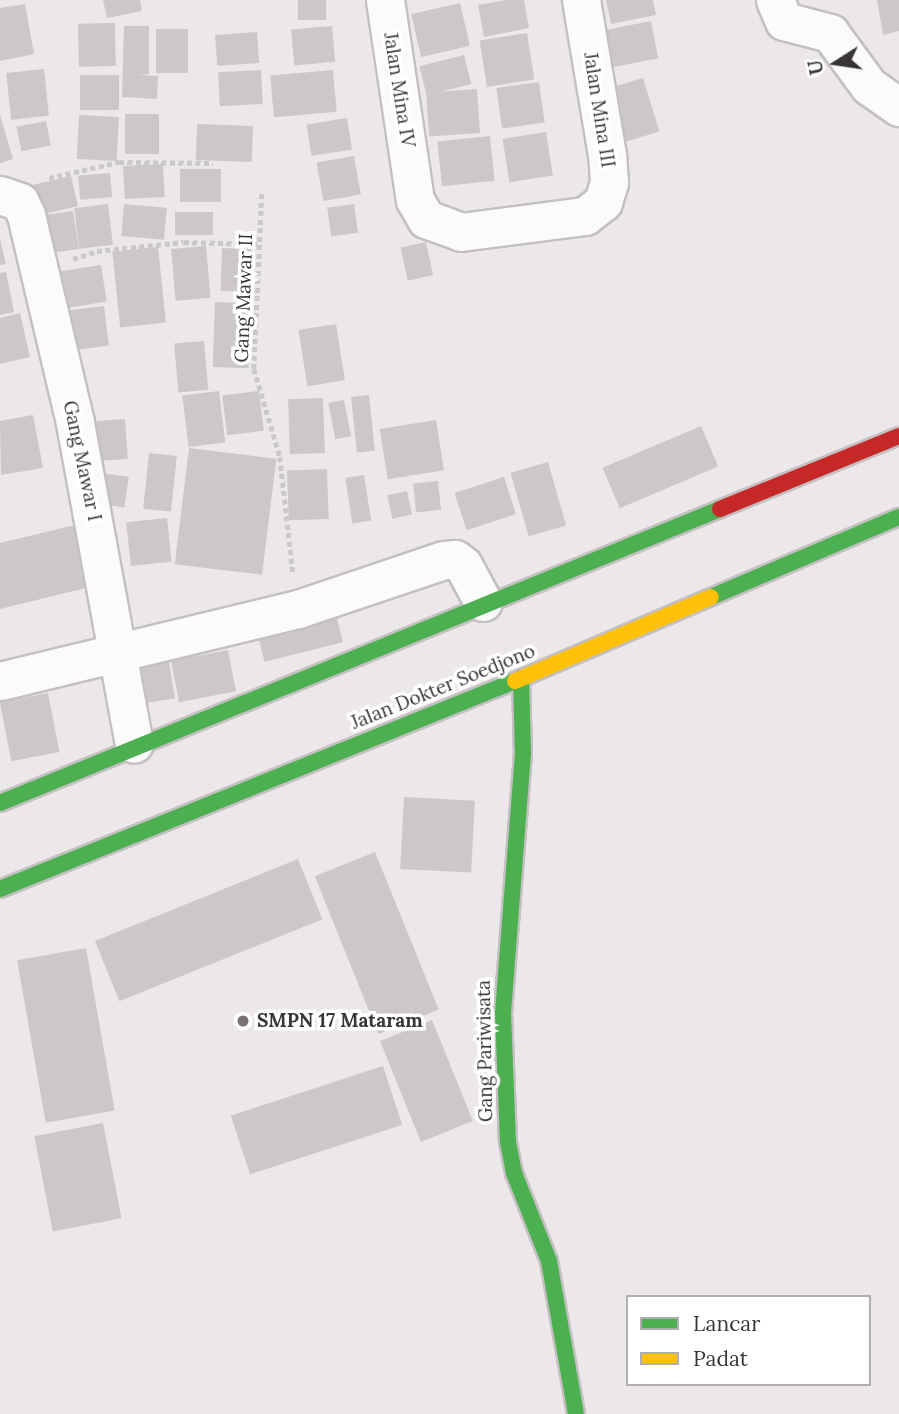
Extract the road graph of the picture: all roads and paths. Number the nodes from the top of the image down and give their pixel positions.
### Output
1 (385, 0) edge
2 (581, 0) edge
3 (775, 0) edge
4 (899, 107) edge
5 (214, 163) dead end
6 (39, 180) dead end
7 (412, 180) joint
8 (262, 194) dead end
9 (0, 195) edge
10 (260, 244) junction
11 (39, 271) junction
12 (899, 436) edge
13 (899, 517) edge
14 (483, 602) junction
15 (298, 609) junction
16 (120, 649) junction
17 (521, 678) junction
18 (0, 681) edge
19 (134, 744) junction
20 (0, 803) edge
21 (0, 889) edge
22 (576, 1414) edge

1 - 7 street, Jalan Mina IV
2 - 7 street, Jalan Mina III
3 - 4 street
5 - 6 path
8 - 10 path, Gang Mawar II
9 - 11 street, Gang Mawar I
10 - 11 path
10 - 15 path, Gang Mawar II
11 - 16 street, Gang Mawar I
12 - 14 main road
13 - 17 main road, Jalan Dokter Soedjono
14 - 15 street
14 - 19 main road
15 - 16 street
16 - 18 street
16 - 19 street, Gang Mawar I
17 - 21 main road, Jalan Dokter Soedjono
17 - 22 main road, Gang Pariwisata
19 - 20 main road

